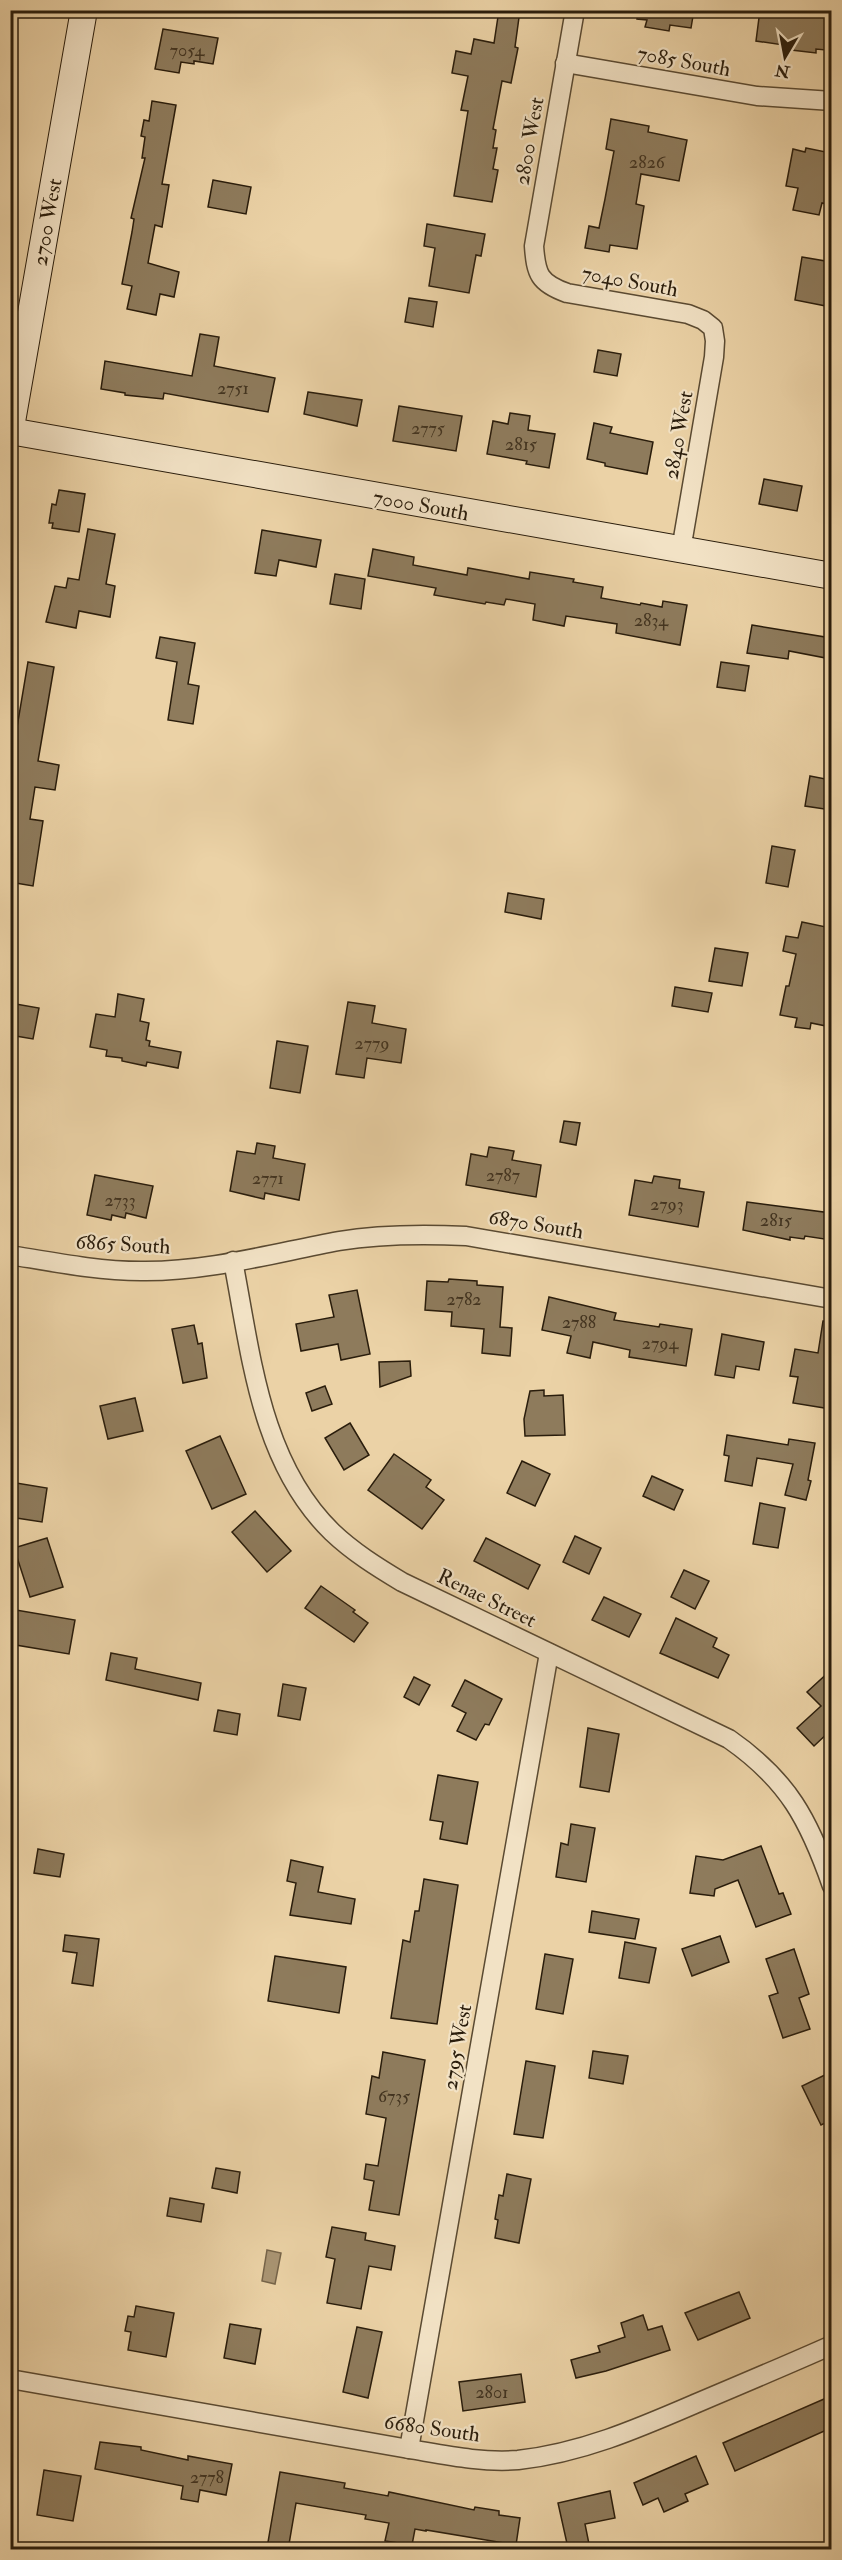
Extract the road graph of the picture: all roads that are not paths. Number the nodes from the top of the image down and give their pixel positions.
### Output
1 (84, 10) edge
2 (575, 10) edge
3 (566, 63) junction
4 (831, 101) edge
5 (540, 278) joint
6 (713, 328) joint
7 (11, 431) edge
8 (681, 550) junction
9 (831, 576) edge
10 (10, 1255) edge
11 (233, 1261) junction
12 (831, 1299) edge
13 (549, 1653) junction
14 (831, 1886) edge
15 (831, 2345) edge
16 (10, 2379) edge
17 (409, 2449) junction

1 - 7 main road, 2700 West
2 - 3 street, 2800 West
3 - 4 street, 7085 South
3 - 5 street, 2800 West
5 - 6 street, 7040 South
6 - 8 street, 2840 West
7 - 8 main road, 7000 South
8 - 9 main road, 7000 South
10 - 11 street, 6865 South
11 - 12 street, 6870 South
11 - 13 street, Renae Street
13 - 14 street, Renae Street
13 - 17 street, 2795 West
15 - 17 street, 6680 South
16 - 17 street, 6680 South

